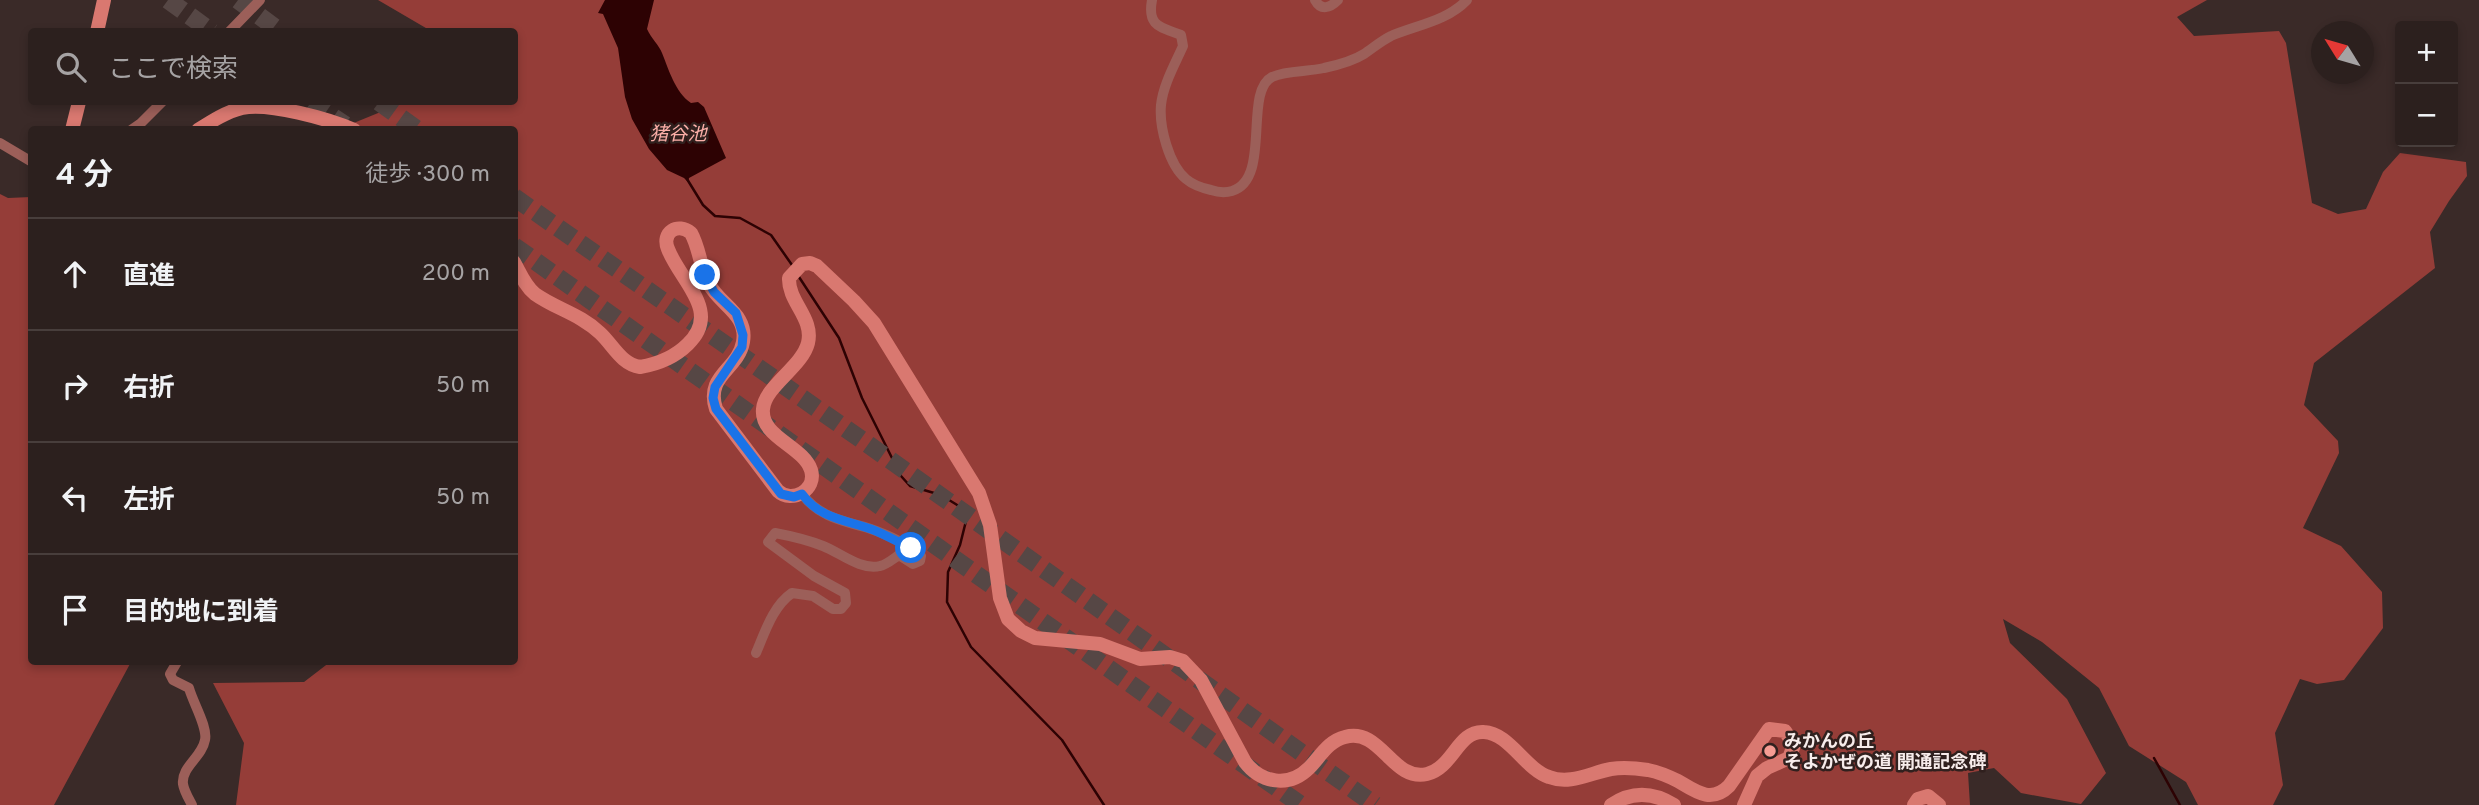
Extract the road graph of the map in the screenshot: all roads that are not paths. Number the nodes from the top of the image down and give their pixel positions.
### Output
1 (104, 0) edge
2 (260, 0) edge
3 (1152, 0) edge
4 (1315, 0) edge
5 (1338, 0) edge
6 (1467, 0) edge
7 (98, 28) edge
8 (233, 28) edge
9 (78, 105) edge
10 (159, 105) edge
11 (73, 126) edge
12 (138, 126) edge
13 (205, 126) edge
14 (343, 126) edge
15 (0, 143) edge
16 (28, 160) edge
17 (518, 269) edge
18 (802, 494) junction
19 (756, 653) dead end
20 (175, 665) edge
21 (192, 805) edge
22 (1611, 805) edge
23 (1674, 805) edge
24 (1744, 805) edge
25 (1914, 805) edge
26 (1939, 805) edge

1 - 7 street
2 - 8 street
3 - 6 street
4 - 5 street
9 - 11 street
10 - 12 street
13 - 14 street
15 - 16 street
17 - 18 street
18 - 19 street
18 - 24 street
20 - 21 street
22 - 23 street
25 - 26 street

